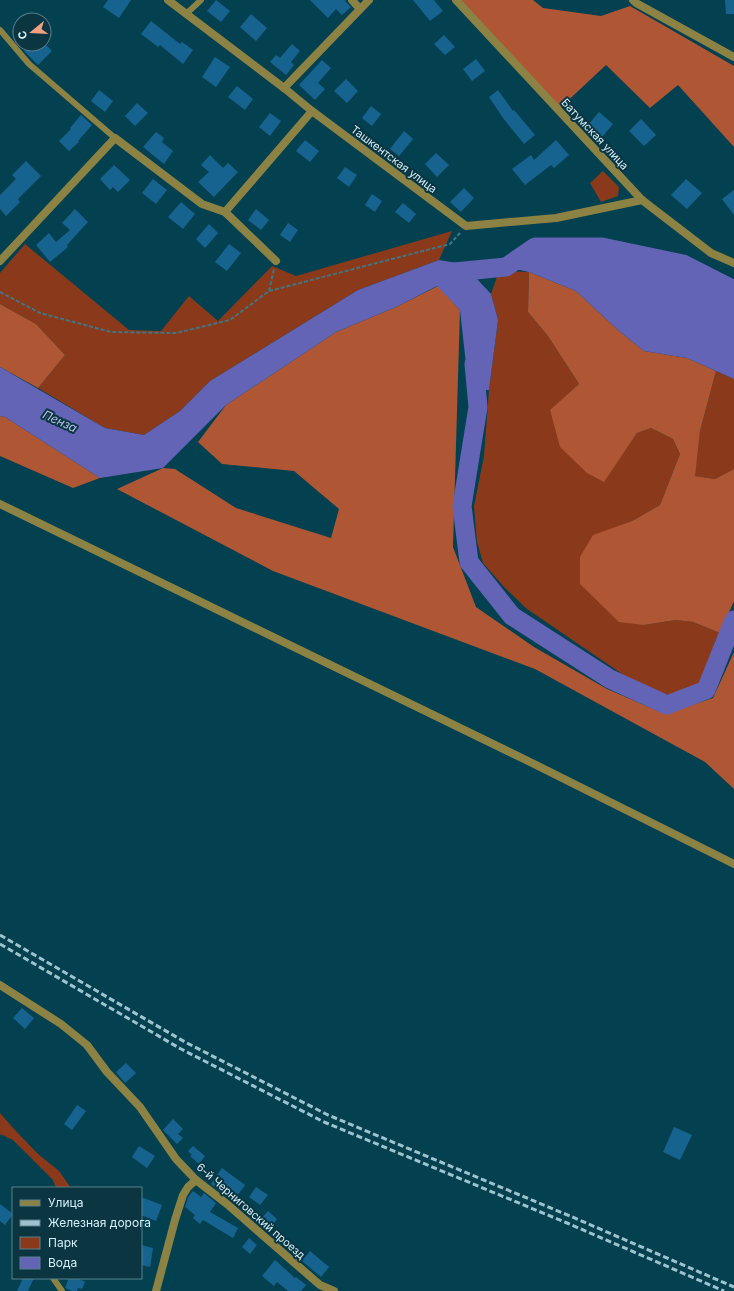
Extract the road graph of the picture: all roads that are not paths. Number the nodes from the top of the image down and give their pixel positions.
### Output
1 (168, 0) edge
2 (201, 0) edge
3 (352, 0) edge
4 (369, 0) edge
5 (456, 0) edge
6 (633, 0) edge
7 (360, 9) junction
8 (186, 14) junction
9 (0, 30) edge
10 (734, 56) edge
11 (284, 88) junction
12 (312, 111) junction
13 (115, 138) junction
14 (642, 200) junction
15 (225, 212) junction
16 (0, 261) edge
17 (276, 261) road end
18 (734, 263) edge
19 (0, 504) edge
20 (734, 864) edge
21 (0, 985) edge
22 (196, 1180) junction
23 (54, 1279) edge
24 (62, 1291) edge
25 (156, 1291) edge
26 (334, 1291) edge

1 - 8 street, Ташкентская улица
2 - 8 lane
3 - 7 street
4 - 7 street
5 - 14 street, Батумская улица
6 - 10 street
7 - 11 street
8 - 11 street, Ташкентская улица
9 - 13 lane
11 - 12 street, Ташкентская улица
12 - 14 street, Ташкентская улица
12 - 15 street
13 - 15 street
13 - 16 street
14 - 18 street, Батумская улица
15 - 17 street
19 - 20 street
21 - 22 street, 6-й Черниговский проезд
22 - 25 street
22 - 26 street, 6-й Черниговский проезд
23 - 24 lane

